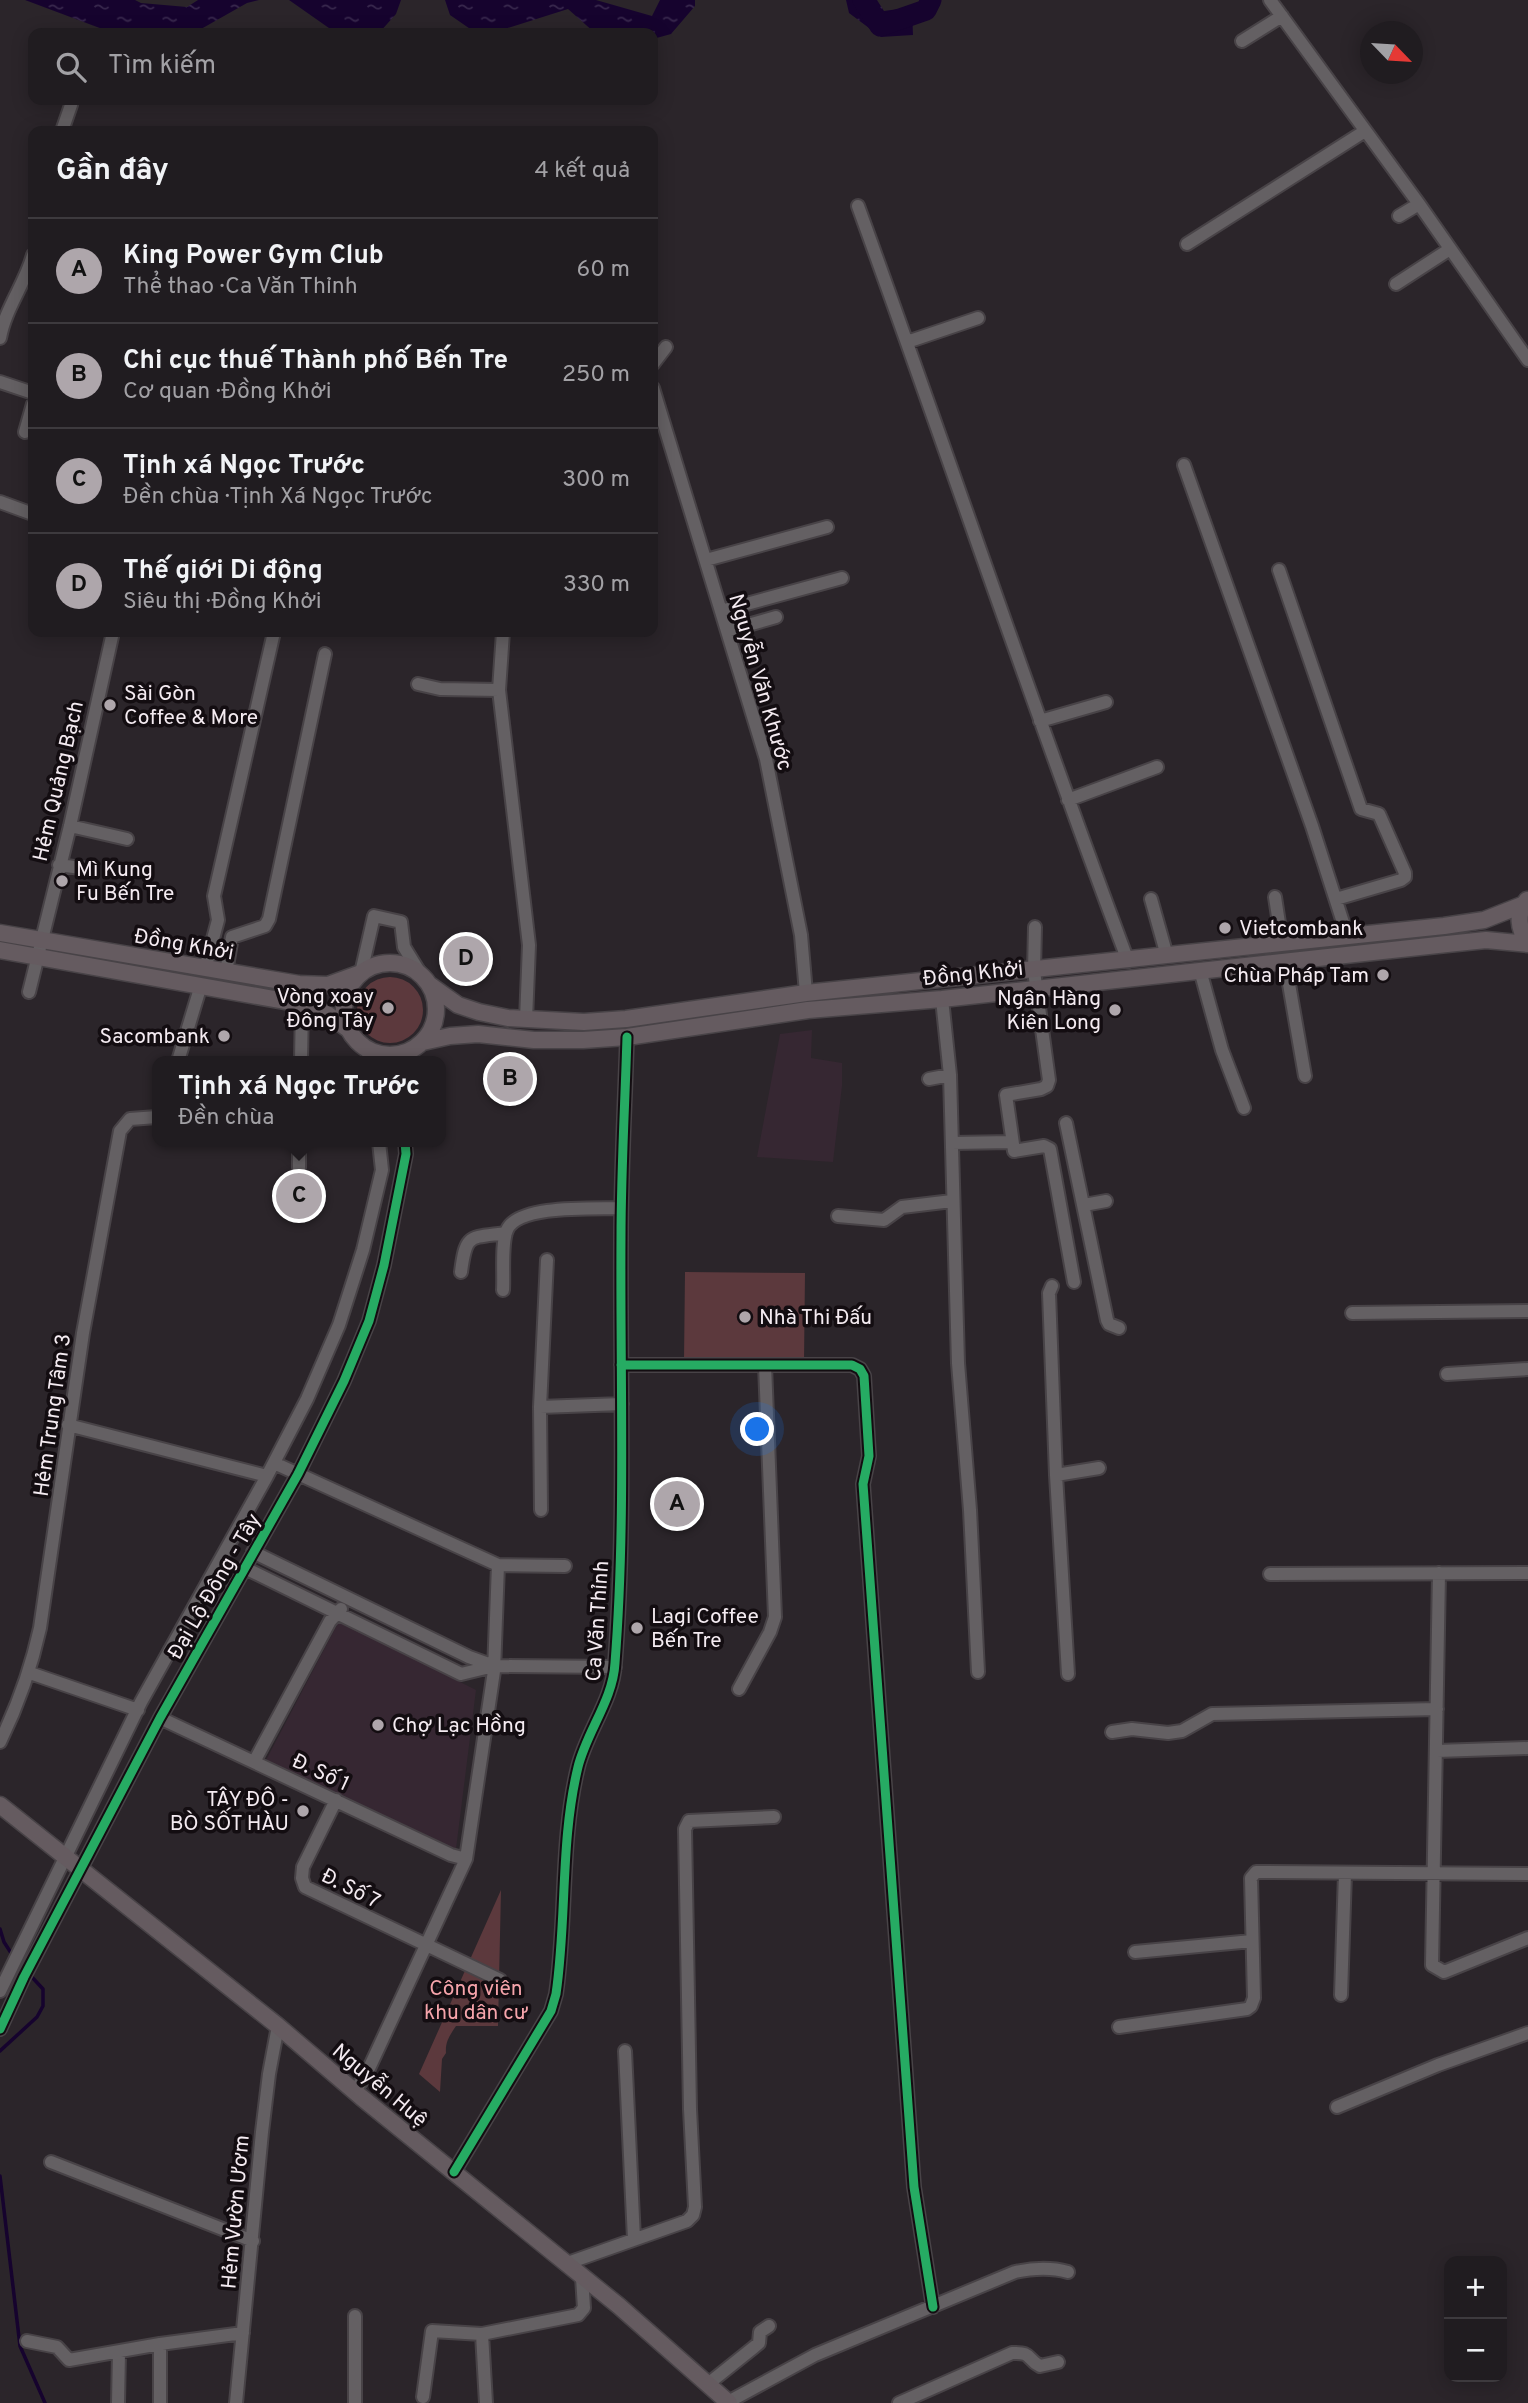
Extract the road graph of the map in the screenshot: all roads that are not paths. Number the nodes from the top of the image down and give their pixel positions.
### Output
1 (1270, 0) edge
2 (1282, 16) junction
3 (1242, 41) dead end
4 (71, 105) dead end
5 (64, 126) edge
6 (1365, 131) junction
7 (1419, 204) junction
8 (859, 206) dead end
9 (1399, 216) dead end
10 (1187, 244) dead end
11 (1450, 249) junction
12 (28, 273) edge
13 (1396, 284) dead end
14 (978, 318) dead end
15 (0, 338) edge
16 (907, 342) junction
17 (666, 347) dead end
18 (658, 357) edge
19 (1528, 360) edge
20 (0, 382) edge
21 (28, 391) edge
22 (658, 404) edge
23 (28, 422) edge
24 (25, 432) dead end
25 (1184, 465) dead end
26 (0, 502) edge
27 (28, 512) edge
28 (827, 527) dead end
29 (706, 560) junction
30 (1279, 570) dead end
31 (842, 578) dead end
32 (721, 611) junction
33 (776, 617) dead end
34 (727, 631) junction
35 (112, 637) edge
36 (273, 637) edge
37 (503, 637) edge
38 (325, 654) dead end
39 (418, 684) dead end
40 (499, 690) junction
41 (1106, 702) dead end
42 (1040, 721) junction
43 (1157, 767) dead end
44 (1068, 800) junction
45 (70, 826) junction
46 (127, 839) dead end
47 (59, 865) junction
48 (88, 870) dead end
49 (1275, 897) dead end
50 (1151, 899) dead end
51 (1336, 899) junction
52 (1525, 902) edge
53 (1035, 927) dead end
54 (0, 933) edge
55 (1347, 935) junction
56 (1282, 943) junction
57 (1528, 943) edge
58 (40, 948) junction
59 (0, 950) edge
60 (1167, 956) junction
61 (1128, 961) junction
62 (1285, 961) junction
63 (1200, 970) junction
64 (226, 972) junction
65 (361, 973) junction
66 (203, 977) junction
67 (425, 979) junction
68 (1035, 979) junction
69 (29, 992) dead end
70 (806, 993) junction
71 (942, 999) junction
72 (302, 1005) junction
73 (526, 1020) junction
74 (348, 1029) junction
75 (627, 1037) junction
76 (423, 1042) junction
77 (179, 1056) edge
78 (301, 1056) edge
79 (369, 1056) edge
80 (387, 1056) edge
81 (401, 1056) edge
82 (950, 1075) junction
83 (1305, 1076) dead end
84 (929, 1079) dead end
85 (1244, 1108) dead end
86 (152, 1117) edge
87 (1066, 1123) dead end
88 (1012, 1142) junction
89 (952, 1143) junction
90 (299, 1147) edge
91 (380, 1147) edge
92 (405, 1147) edge
93 (299, 1168) dead end
94 (952, 1201) junction
95 (1106, 1201) dead end
96 (1084, 1205) junction
97 (621, 1208) junction
98 (838, 1216) dead end
99 (506, 1233) junction
100 (547, 1261) dead end
101 (461, 1272) dead end
102 (1074, 1282) dead end
103 (1052, 1286) dead end
104 (503, 1290) dead end
105 (1528, 1311) edge
106 (1352, 1313) dead end
107 (1119, 1328) dead end
108 (621, 1365) junction
109 (765, 1365) junction
110 (1528, 1369) edge
111 (1447, 1374) dead end
112 (622, 1404) junction
113 (540, 1407) junction
114 (68, 1425) junction
115 (274, 1463) junction
116 (1099, 1468) dead end
117 (298, 1474) junction
118 (1056, 1475) junction
119 (267, 1476) junction
120 (541, 1510) dead end
121 (253, 1552) junction
122 (498, 1566) junction
123 (565, 1566) dead end
124 (245, 1567) junction
125 (1439, 1573) junction
126 (1528, 1573) edge
127 (1270, 1574) dead end
128 (352, 1600) junction
129 (337, 1613) junction
130 (495, 1666) junction
131 (615, 1667) junction
132 (978, 1672) dead end
133 (30, 1673) junction
134 (1068, 1674) dead end
135 (738, 1689) dead end
136 (1437, 1709) junction
137 (138, 1710) junction
138 (160, 1718) junction
139 (1112, 1731) dead end
140 (0, 1742) edge
141 (1528, 1748) edge
142 (1437, 1751) junction
143 (254, 1762) junction
144 (336, 1800) junction
145 (1, 1809) edge
146 (774, 1817) dead end
147 (65, 1856) junction
148 (466, 1859) junction
149 (80, 1868) junction
150 (1345, 1873) junction
151 (1434, 1874) junction
152 (1528, 1874) edge
153 (1528, 1938) edge
154 (1252, 1941) junction
155 (426, 1946) junction
156 (1135, 1952) dead end
157 (500, 1980) dead end
158 (0, 1991) edge
159 (1341, 1996) dead end
160 (278, 2026) junction
161 (1119, 2027) dead end
162 (0, 2028) edge
163 (1528, 2033) edge
164 (625, 2051) dead end
165 (354, 2091) junction
166 (1337, 2107) dead end
167 (51, 2162) dead end
168 (454, 2172) junction
169 (634, 2239) junction
170 (253, 2241) junction
171 (565, 2264) junction
172 (1068, 2272) dead end
173 (582, 2277) junction
174 (933, 2307) junction
175 (355, 2316) dead end
176 (769, 2326) dead end
177 (243, 2333) junction
178 (482, 2334) junction
179 (27, 2341) dead end
180 (160, 2344) junction
181 (118, 2352) junction
182 (1058, 2362) dead end
183 (708, 2384) junction
184 (423, 2398) dead end
185 (118, 2403) edge
186 (160, 2403) edge
187 (236, 2403) edge
188 (355, 2403) edge
189 (486, 2403) edge
190 (729, 2403) edge
191 (899, 2403) edge

1 - 2 street
2 - 3 street
2 - 6 street
4 - 5 street
6 - 7 street
6 - 10 street
7 - 9 street
7 - 11 street
8 - 16 street
11 - 13 street
11 - 19 street
12 - 15 street
14 - 16 street
16 - 42 street
17 - 18 street
20 - 21 street
22 - 29 street, Nguyễn Văn Khước
23 - 24 street
25 - 51 street
26 - 27 street
28 - 29 street
29 - 32 street, Nguyễn Văn Khước
30 - 51 street
31 - 32 street
32 - 34 street, Nguyễn Văn Khước
33 - 34 street
34 - 70 street, Nguyễn Văn Khước
35 - 45 street, Hẻm Quảng Bạch
36 - 66 street
37 - 40 street
38 - 64 street
39 - 40 street
40 - 73 street
41 - 42 street
42 - 44 street
43 - 44 street
44 - 61 street
45 - 46 street
45 - 47 street, Hẻm Quảng Bạch
47 - 48 street
47 - 58 street, Hẻm Quảng Bạch
49 - 56 street
50 - 60 street
51 - 55 street
52 - 55 main road, Đồng Khởi
52 - 57 main road
53 - 68 street
54 - 58 main road, Đồng Khởi
55 - 56 main road, Đồng Khởi
56 - 60 main road, Đồng Khởi
57 - 62 main road, Đồng Khởi
58 - 59 main road, Đồng Khởi
58 - 66 main road, Đồng Khởi
58 - 69 street, Hẻm Quảng Bạch
60 - 61 main road, Đồng Khởi
61 - 68 main road, Đồng Khởi
62 - 63 main road, Đồng Khởi
62 - 83 street
63 - 68 main road, Đồng Khởi
63 - 85 street
64 - 65 main road, Đồng Khởi
64 - 66 main road, Đồng Khởi
65 - 67 main road
65 - 67 street
65 - 74 main road
66 - 72 main road, Đồng Khởi
66 - 77 street
67 - 73 main road, Đồng Khởi
67 - 76 main road
68 - 70 main road, Đồng Khởi
68 - 71 main road, Đồng Khởi
68 - 88 street
70 - 73 main road, Đồng Khởi
71 - 75 main road, Đồng Khởi
71 - 82 street
72 - 74 main road, Đồng Khởi
72 - 78 street
74 - 79 main road
75 - 76 main road, Đồng Khởi
75 - 97 street, Ca Văn Thỉnh
76 - 81 main road
79 - 80 main road
82 - 84 street
82 - 89 street
86 - 114 street, Hẻm Trung Tâm 3
87 - 96 street
88 - 89 street
88 - 102 street
89 - 94 street
90 - 93 street
91 - 115 street, Đại Lộ Đông - Tây
92 - 117 street, Đại Lộ Đông - Tây
94 - 98 street
94 - 132 street
95 - 96 street
96 - 107 street
97 - 99 street
97 - 108 street, Ca Văn Thỉnh
99 - 101 street
99 - 104 street
100 - 113 street
103 - 118 street
105 - 106 street
108 - 109 street
108 - 112 street, Ca Văn Thỉnh
109 - 135 street
109 - 174 street
110 - 111 street
112 - 113 street
112 - 131 street, Ca Văn Thỉnh
113 - 120 street
114 - 119 street
114 - 133 street, Hẻm Trung Tâm 3
115 - 117 street
115 - 119 street, Đại Lộ Đông - Tây
116 - 118 street
117 - 121 street, Đại Lộ Đông - Tây
117 - 122 street
118 - 134 street
119 - 137 street, Đại Lộ Đông - Tây
121 - 124 street, Đại Lộ Đông - Tây
121 - 128 street
122 - 123 street
122 - 130 street
124 - 129 street
124 - 138 street, Đại Lộ Đông - Tây
125 - 126 street
125 - 127 street
125 - 136 street
128 - 129 street
128 - 130 street
129 - 130 street
129 - 143 street
130 - 131 street
130 - 148 street
131 - 168 street, Ca Văn Thỉnh
133 - 137 street
133 - 140 street, Hẻm Trung Tâm 3
136 - 139 street
136 - 142 street
137 - 147 street, Đại Lộ Đông - Tây
138 - 143 street, Đ. Số 1
138 - 149 street, Đại Lộ Đông - Tây
141 - 142 street
142 - 151 street
143 - 144 street, Đ. Số 1
144 - 148 street, Đ. Số 1
144 - 155 street, Đ. Số 7
145 - 147 main road, Nguyễn Huệ
146 - 169 street
147 - 149 main road, Nguyễn Huệ
147 - 158 street, Đại Lộ Đông - Tây
148 - 155 street
149 - 160 main road, Nguyễn Huệ
149 - 162 street, Đại Lộ Đông - Tây
150 - 151 street
150 - 154 street
150 - 159 street
151 - 152 street
151 - 153 street
154 - 156 street
154 - 161 street
155 - 157 street
155 - 165 street
160 - 165 main road, Nguyễn Huệ
160 - 170 street, Hẻm Vườn Ươm
163 - 166 street
164 - 169 street
165 - 168 main road, Nguyễn Huệ
167 - 170 street
168 - 171 main road, Nguyễn Huệ
169 - 171 street
170 - 177 street, Hẻm Vườn Ươm
171 - 173 main road, Nguyễn Huệ
172 - 174 street
173 - 178 street
173 - 183 main road, Nguyễn Huệ
174 - 190 street
175 - 188 street
176 - 183 street
177 - 180 street
177 - 187 street, Hẻm Vườn Ươm
178 - 184 street
178 - 189 street
179 - 181 street
180 - 181 street
180 - 186 street
181 - 185 street
182 - 191 street
183 - 190 main road, Nguyễn Huệ

